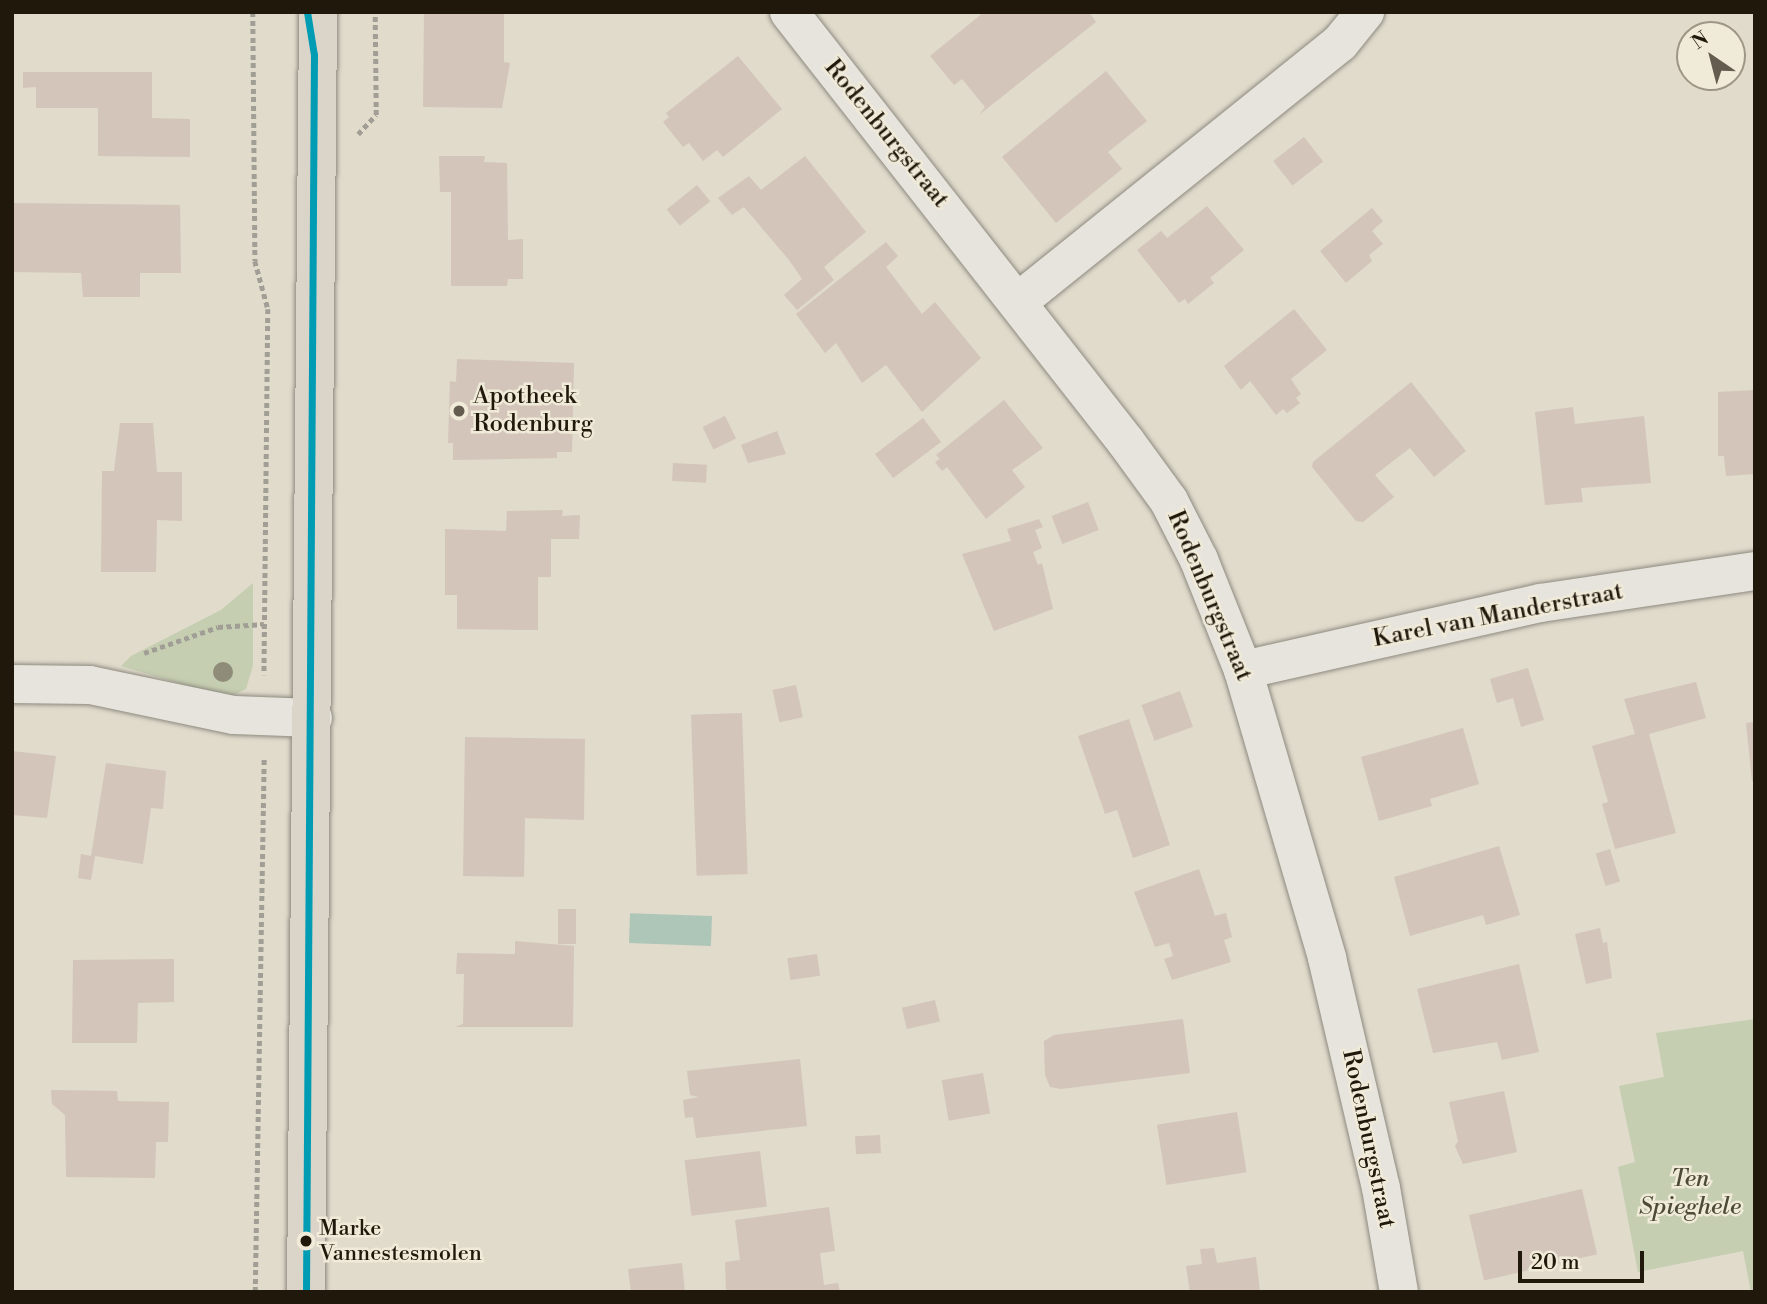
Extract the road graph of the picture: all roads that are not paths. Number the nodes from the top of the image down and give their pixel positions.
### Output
1 (307, 12) edge
2 (318, 12) edge
3 (789, 12) edge
4 (1365, 12) edge
5 (314, 55) junction
6 (1019, 301) junction
7 (1755, 572) edge
8 (1243, 670) junction
9 (12, 684) edge
10 (313, 718) junction
11 (306, 1292) edge
12 (1399, 1292) edge

1 - 5 main road
2 - 5 main road
3 - 6 street, Rodenburgstraat
4 - 6 street
5 - 10 main road
6 - 8 street, Rodenburgstraat
7 - 8 street, Karel van Manderstraat
8 - 12 street, Rodenburgstraat
9 - 10 street
10 - 11 main road

